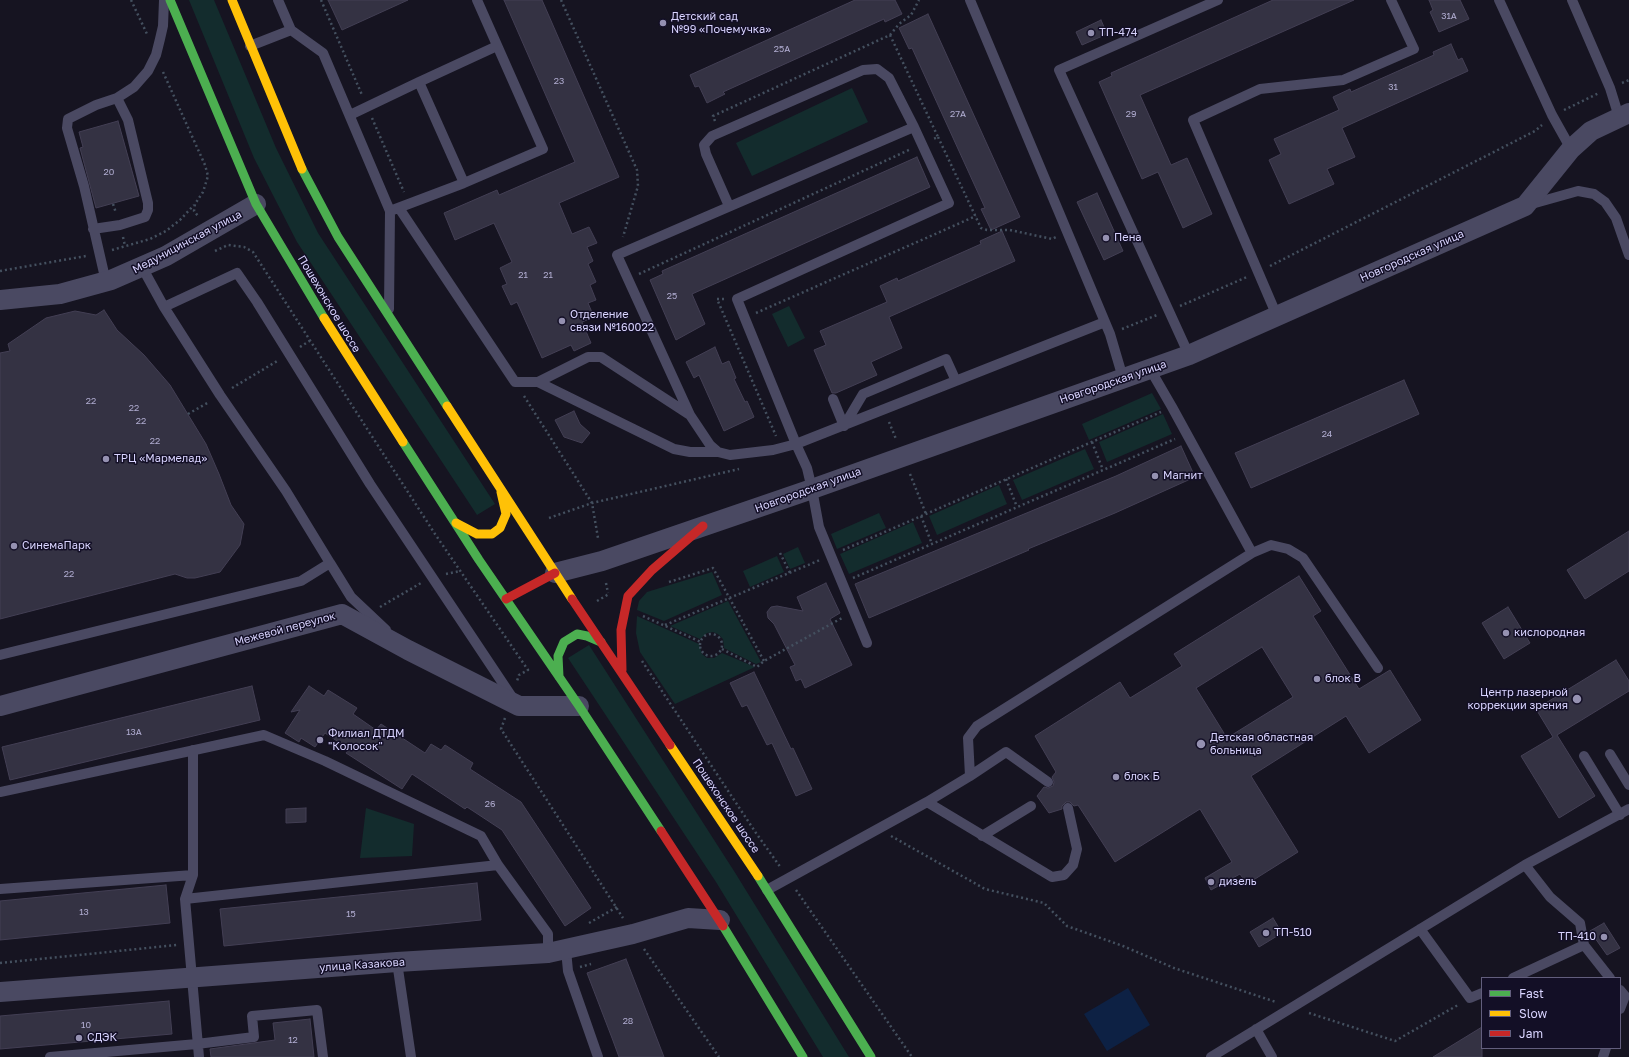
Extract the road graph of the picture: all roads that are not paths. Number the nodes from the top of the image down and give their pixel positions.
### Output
1 (164, 0) edge
2 (170, 0) edge
3 (232, 0) edge
4 (278, 0) edge
5 (477, 0) edge
6 (970, 0) edge
7 (1218, 0) edge
8 (1390, 0) edge
9 (1499, 0) edge
10 (1572, 0) edge
11 (1197, 4) edge
12 (291, 30) junction
13 (250, 46) junction
14 (497, 46) junction
15 (419, 82) junction
16 (117, 98) junction
17 (350, 115) junction
18 (1624, 115) edge
19 (914, 127) junction
20 (1571, 149) junction
21 (464, 183) junction
22 (256, 204) junction
23 (730, 206) junction
24 (1524, 206) junction
25 (395, 210) junction
26 (93, 229) junction
27 (1629, 255) edge
28 (142, 268) junction
29 (106, 282) junction
30 (0, 300) edge
31 (164, 307) junction
32 (389, 315) junction
33 (1277, 316) junction
34 (1105, 322) junction
35 (1189, 355) junction
36 (1150, 369) junction
37 (1123, 378) junction
38 (956, 381) junction
39 (538, 382) junction
40 (833, 399) dead end
41 (690, 415) junction
42 (844, 426) junction
43 (796, 444) junction
44 (718, 452) junction
45 (500, 488) junction
46 (812, 489) junction
47 (456, 523) junction
48 (703, 526) junction
49 (1252, 554) junction
50 (330, 563) junction
51 (555, 573) junction
52 (506, 599) junction
53 (601, 642) junction
54 (867, 643) dead end
55 (408, 650) junction
56 (0, 655) edge
57 (1378, 668) dead end
58 (622, 670) junction
59 (559, 677) junction
60 (514, 701) junction
61 (0, 706) edge
62 (579, 706) junction
63 (193, 750) junction
64 (1610, 754) dead end
65 (1584, 756) dead end
66 (970, 776) junction
67 (1048, 782) dead end
68 (1629, 785) edge
69 (0, 792) edge
70 (927, 802) junction
71 (1031, 806) dead end
72 (1068, 808) dead end
73 (1629, 809) edge
74 (1620, 814) junction
75 (982, 836) junction
76 (498, 865) junction
77 (1525, 865) junction
78 (193, 875) junction
79 (0, 889) edge
80 (767, 890) junction
81 (186, 898) junction
82 (720, 920) junction
83 (1420, 929) junction
84 (1584, 945) junction
85 (557, 952) junction
86 (397, 962) junction
87 (191, 977) junction
88 (1516, 977) edge
89 (1609, 977) edge
90 (0, 992) edge
91 (1481, 993) edge
92 (1625, 995) edge
93 (1621, 1006) edge
94 (1256, 1029) junction
95 (197, 1044) junction
96 (50, 1057) edge
97 (199, 1057) edge
98 (323, 1057) edge
99 (411, 1057) edge
100 (598, 1057) edge
101 (803, 1057) edge
102 (871, 1057) edge
103 (1210, 1057) edge
104 (1272, 1057) edge

1 - 16 lane
2 - 22 main road, Пошехонское шоссе
3 - 13 main road, Пошехонское шоссе
4 - 12 lane
5 - 14 lane
6 - 34 lane
7 - 11 lane
8 - 33 lane
9 - 20 lane
10 - 18 lane
11 - 35 lane
12 - 13 lane
12 - 17 lane
13 - 32 main road, Пошехонское шоссе
14 - 15 lane
14 - 21 lane
15 - 17 lane
15 - 21 lane
16 - 26 lane
16 - 26 lane
17 - 25 lane
18 - 20 street, Новгородская улица
19 - 23 lane
19 - 23 lane
19 - 43 lane
20 - 24 street, Новгородская улица
21 - 25 lane
22 - 28 street, Медуницинская улица
22 - 47 main road, Пошехонское шоссе
23 - 41 lane
24 - 27 lane
24 - 33 street, Новгородская улица
25 - 32 lane
25 - 39 lane
26 - 29 lane
28 - 29 street, Медуницинская улица
28 - 31 lane
29 - 30 street, Медуницинская улица
31 - 50 lane
31 - 60 lane
32 - 45 main road, Пошехонское шоссе
33 - 35 street, Новгородская улица
34 - 37 lane
34 - 38 lane
35 - 36 street, Новгородская улица
36 - 37 street, Новгородская улица
36 - 49 lane
37 - 46 street, Новгородская улица
38 - 42 lane
38 - 42 lane
39 - 41 lane
39 - 44 lane
40 - 42 lane
41 - 44 lane
42 - 43 lane
43 - 44 lane
43 - 46 lane
45 - 47 main road
45 - 51 main road, Пошехонское шоссе
46 - 48 street, Новгородская улица
46 - 54 lane
47 - 52 main road, Пошехонское шоссе
48 - 51 street, Новгородская улица
48 - 58 main road
49 - 57 lane
49 - 66 lane
50 - 55 lane
50 - 56 lane
51 - 52 main road
51 - 53 main road, Пошехонское шоссе
52 - 59 main road, Пошехонское шоссе
53 - 58 main road, Пошехонское шоссе
53 - 59 main road
55 - 60 street, Межевой переулок
55 - 61 street, Межевой переулок
58 - 80 main road, Пошехонское шоссе
59 - 62 main road, Пошехонское шоссе
60 - 62 street, Межевой переулок
62 - 82 main road, Пошехонское шоссе
63 - 69 lane
63 - 76 lane
63 - 78 lane
64 - 68 lane
65 - 74 lane
66 - 67 lane
66 - 70 lane
70 - 75 lane
70 - 80 lane
71 - 75 lane
72 - 75 lane
73 - 74 lane
74 - 77 lane
76 - 81 lane
76 - 85 lane
77 - 83 lane
77 - 84 lane
78 - 79 lane
78 - 81 lane
80 - 102 main road, Пошехонское шоссе
81 - 87 lane
82 - 85 street, улица Казакова
82 - 101 main road, Пошехонское шоссе
83 - 91 lane
83 - 94 lane
84 - 88 lane
84 - 89 lane
85 - 86 street, улица Казакова
85 - 100 lane
86 - 87 street, улица Казакова
86 - 99 lane
87 - 90 street, улица Казакова
87 - 95 lane
92 - 93 lane
94 - 103 lane
94 - 104 lane
95 - 96 lane
95 - 97 lane
95 - 98 lane

